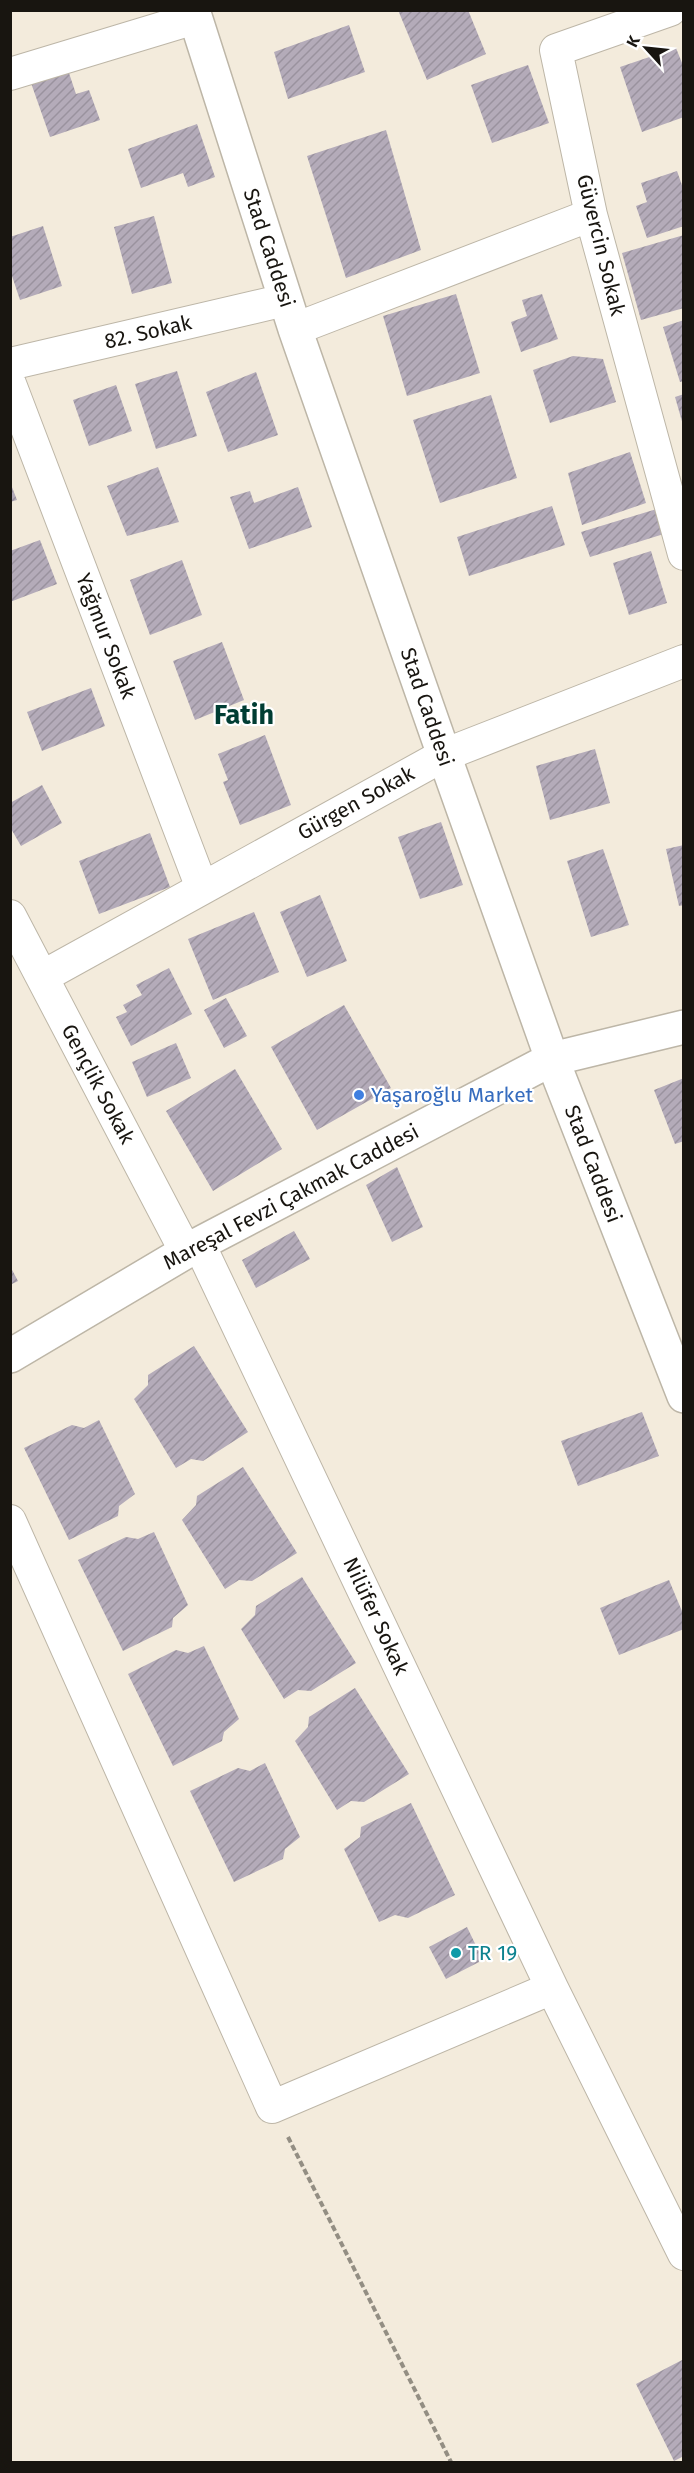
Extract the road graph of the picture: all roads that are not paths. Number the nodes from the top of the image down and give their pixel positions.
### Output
1 (670, 10) edge
2 (194, 14) edge
3 (10, 74) edge
4 (591, 215) junction
5 (290, 315) junction
6 (10, 364) edge
7 (10, 384) edge
8 (684, 554) edge
9 (684, 661) edge
10 (444, 754) junction
11 (202, 888) junction
12 (10, 916) edge
13 (42, 977) junction
14 (684, 1028) edge
15 (552, 1059) junction
16 (193, 1248) junction
17 (10, 1356) edge
18 (684, 1396) edge
19 (10, 1521) edge
20 (552, 1988) junction
21 (684, 2254) edge

1 - 4 street, Güvercin Sokak
2 - 3 street
2 - 5 street, Stad Caddesi
4 - 5 street, 82. Sokak
4 - 8 street, Güvercin Sokak
5 - 6 street, 82. Sokak
5 - 10 street, Stad Caddesi
7 - 11 street, Yağmur Sokak
9 - 10 street, Gürgen Sokak
10 - 11 street, Gürgen Sokak
10 - 15 street, Stad Caddesi
11 - 13 street, Gürgen Sokak
12 - 13 street, Gençlik Sokak
13 - 16 street, Gençlik Sokak
14 - 15 street, Mareşal Fevzi Çakmak Caddesi
15 - 16 street, Mareşal Fevzi Çakmak Caddesi
15 - 18 street, Stad Caddesi
16 - 17 street, Mareşal Fevzi Çakmak Caddesi
16 - 20 street, Nilüfer Sokak
19 - 20 street
20 - 21 street, Nilüfer Sokak

